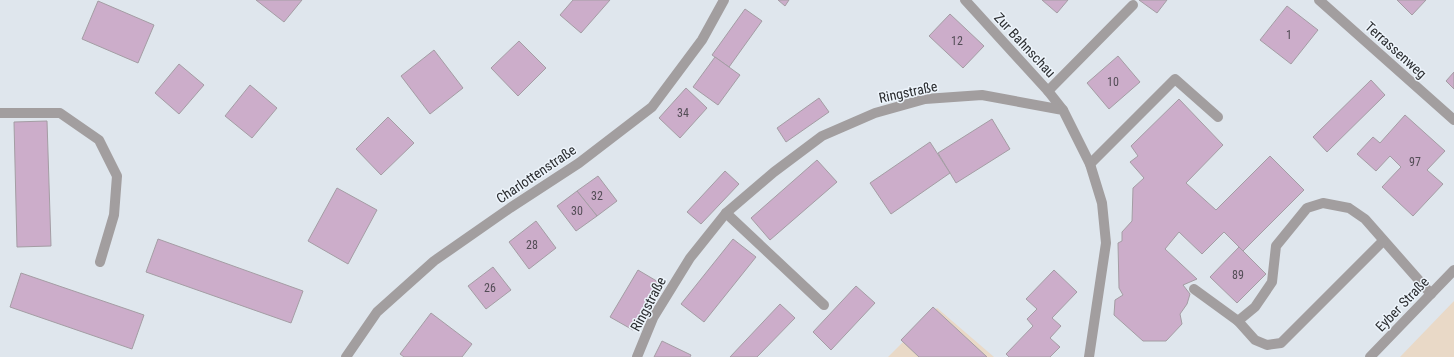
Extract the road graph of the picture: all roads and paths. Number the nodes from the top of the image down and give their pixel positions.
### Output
1 (724, 0) edge
2 (964, 0) edge
3 (1319, 0) edge
4 (1133, 5) dead end
5 (1048, 91) junction
6 (1063, 110) junction
7 (0, 113) edge
8 (1218, 116) dead end
9 (1454, 120) edge
10 (1090, 164) junction
11 (726, 213) junction
12 (1384, 241) junction
13 (100, 262) dead end
14 (1454, 270) edge
15 (1194, 289) dead end
16 (1431, 294) junction
17 (824, 305) dead end
18 (1238, 321) junction
19 (346, 357) edge
20 (637, 357) edge
21 (1089, 357) edge
22 (1370, 357) edge

1 - 19 street, Charlottenstraße
2 - 5 street, Zur Bahnschau
3 - 9 street, Terrassenweg
4 - 5 street
5 - 6 street, Zur Bahnschau
6 - 10 street
6 - 11 street, Ringstraße
7 - 13 street
8 - 10 street
10 - 21 street
11 - 17 street
11 - 20 street, Ringstraße
12 - 16 street
12 - 18 street
12 - 18 street
14 - 16 street, Eyber Straße
15 - 18 street
16 - 22 street, Eyber Straße

